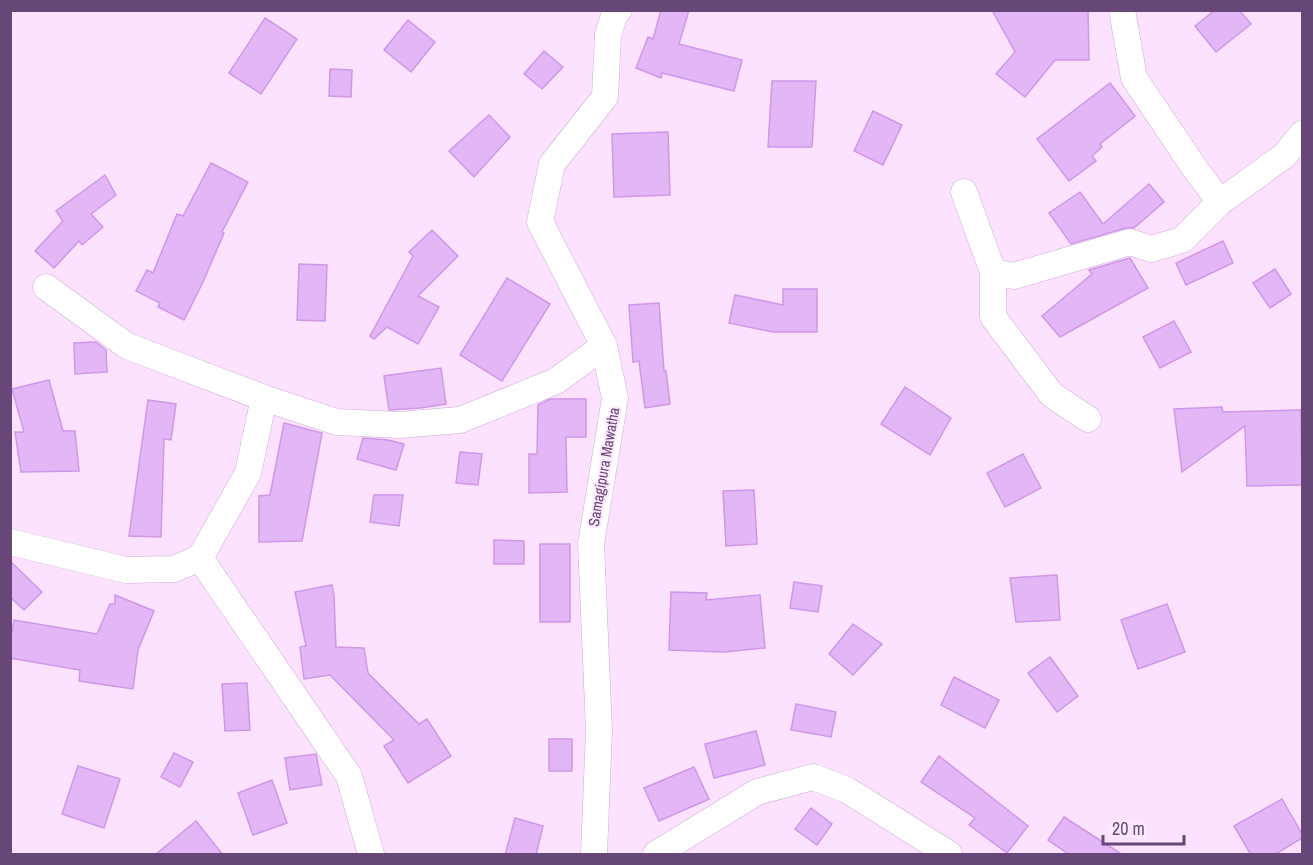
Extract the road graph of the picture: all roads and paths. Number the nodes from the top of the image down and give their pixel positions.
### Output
1 (619, 10) edge
2 (1122, 10) edge
3 (1302, 134) edge
4 (964, 192) dead end
5 (1220, 202) junction
6 (993, 272) junction
7 (46, 287) dead end
8 (604, 346) junction
9 (264, 398) junction
10 (1088, 419) dead end
11 (10, 542) edge
12 (200, 558) junction
13 (371, 855) edge
14 (594, 855) edge
15 (656, 855) edge
16 (949, 855) edge

1 - 8 street, Samagipura Mawatha
2 - 5 street
3 - 5 street
4 - 6 street
5 - 6 street
6 - 10 street
7 - 9 street
8 - 9 street
8 - 14 street, Samagipura Mawatha
9 - 12 street
11 - 12 street
12 - 13 street
15 - 16 street

